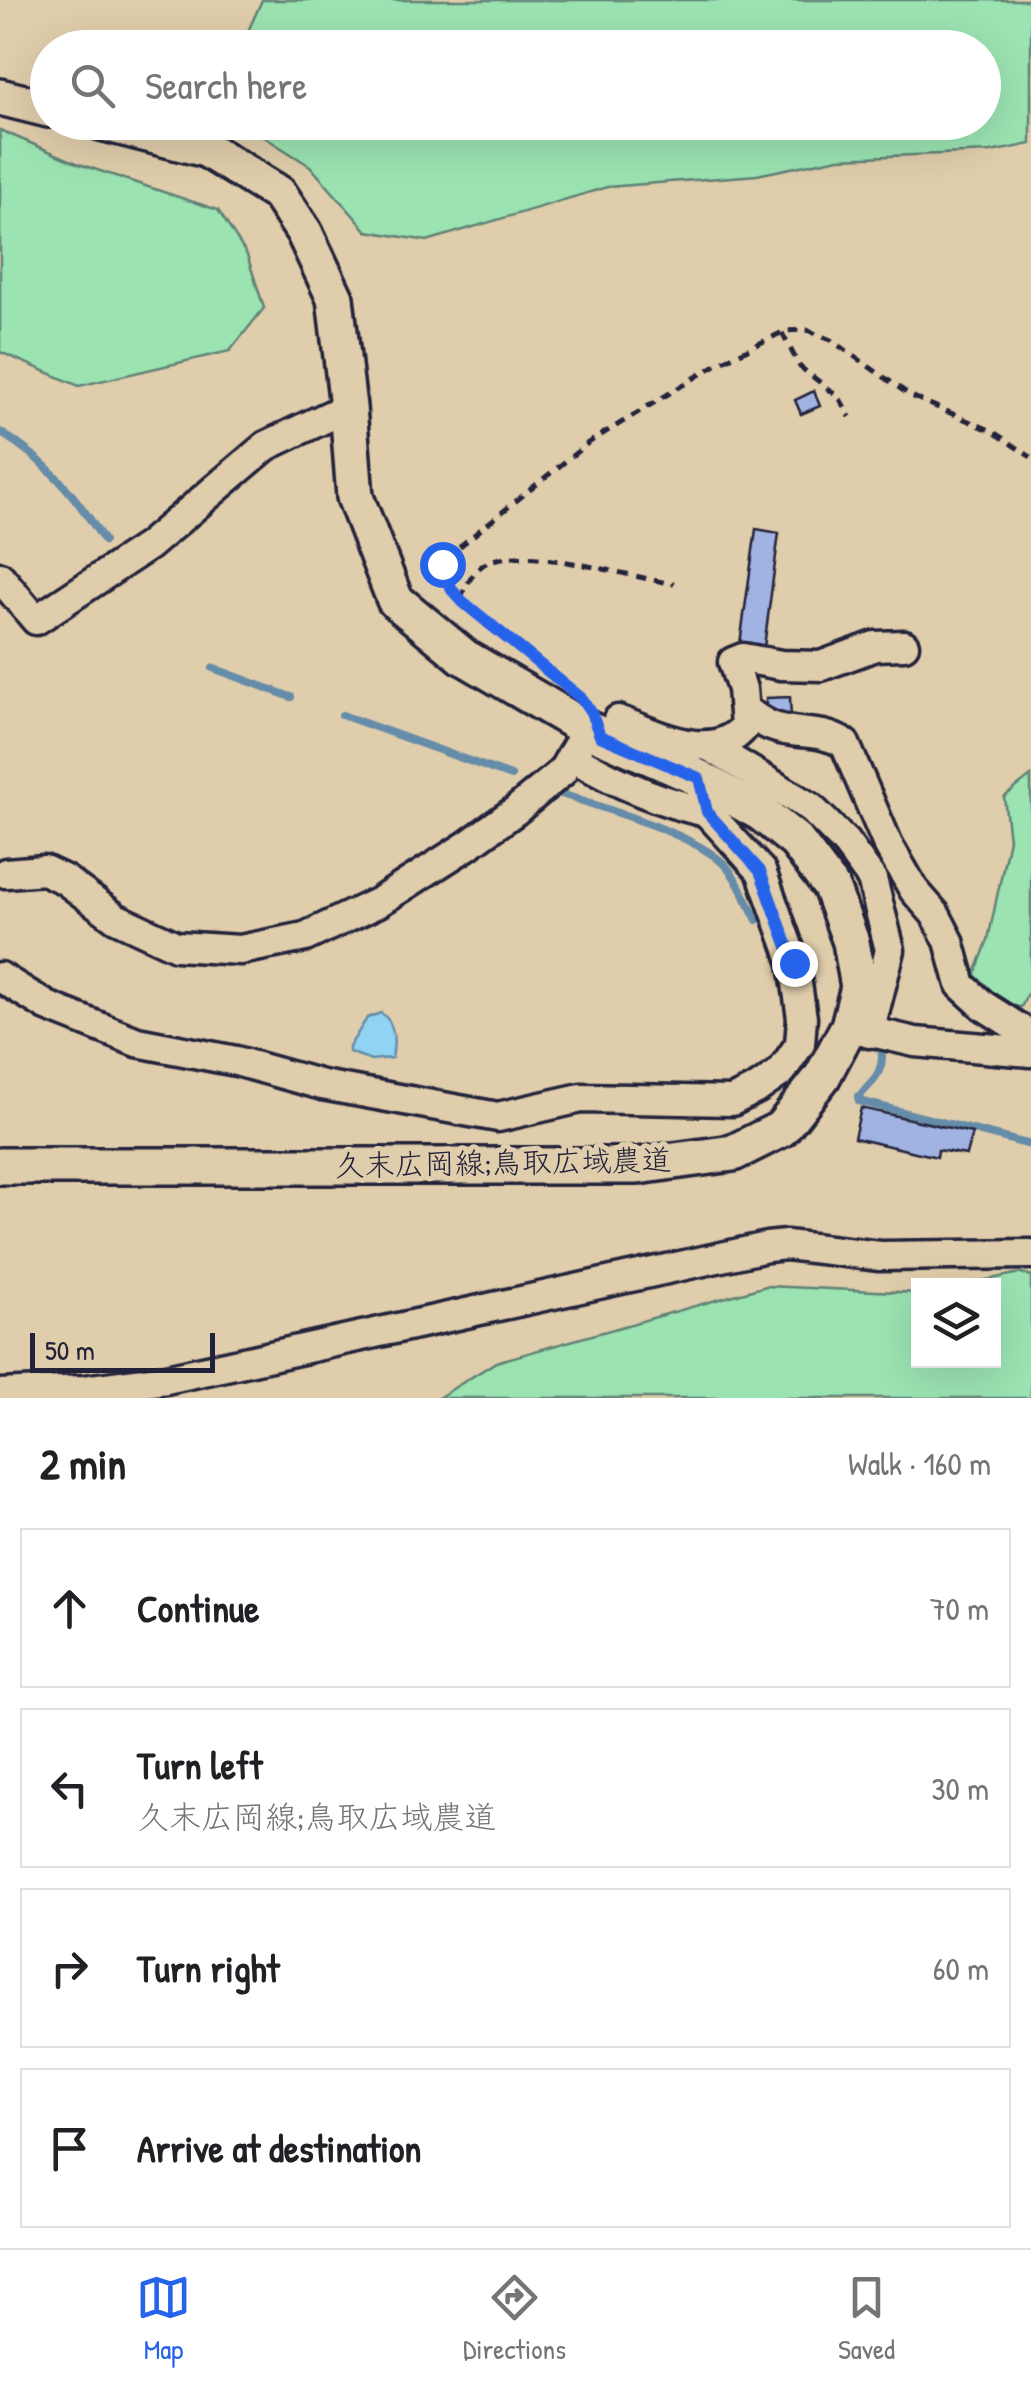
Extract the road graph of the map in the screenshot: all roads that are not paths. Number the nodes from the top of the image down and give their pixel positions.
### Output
1 (0, 97) edge
2 (30, 104) edge
3 (171, 140) edge
4 (348, 407) junction
5 (0, 577) edge
6 (904, 644) dead end
7 (746, 712) junction
8 (592, 735) junction
9 (704, 778) junction
10 (6, 872) dead end
11 (0, 977) edge
12 (859, 1029) junction
13 (1031, 1036) edge
14 (1031, 1052) edge
15 (0, 1166) edge
16 (1031, 1254) edge
17 (0, 1394) edge

1 - 2 street
3 - 4 street, 久末広岡線;鳥取広域農道
4 - 5 street
4 - 8 street, 久末広岡線;鳥取広域農道
6 - 7 street
7 - 9 street
7 - 13 street
8 - 9 street, 久末広岡線;鳥取広域農道
8 - 10 street
9 - 11 street
9 - 12 street, 久末広岡線;鳥取広域農道
12 - 14 street
12 - 15 street, 久末広岡線;鳥取広域農道
16 - 17 street

